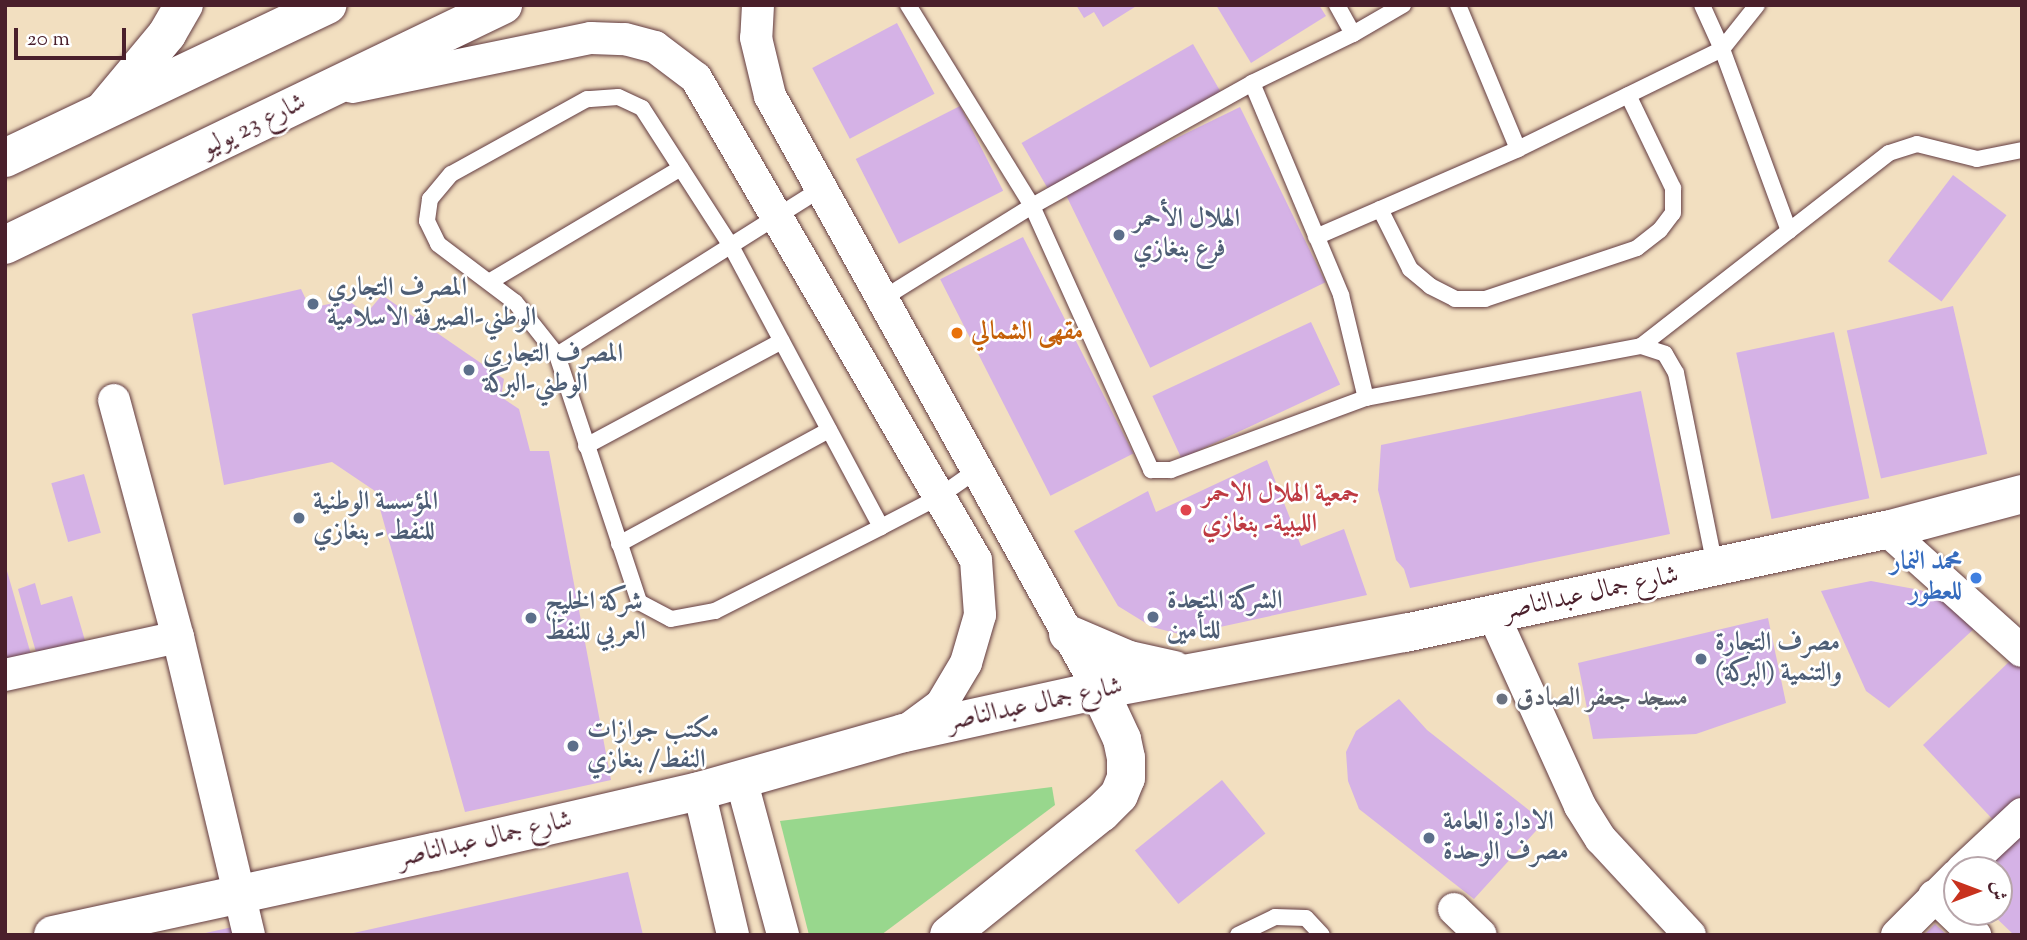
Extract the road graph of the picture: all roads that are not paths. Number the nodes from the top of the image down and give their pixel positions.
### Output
1 (184, 5) edge
2 (327, 5) edge
3 (503, 5) edge
4 (758, 5) edge
5 (908, 5) edge
6 (1336, 5) edge
7 (1403, 5) edge
8 (1458, 5) edge
9 (1702, 5) edge
10 (1757, 5) edge
11 (1353, 34) junction
12 (1721, 49) junction
13 (1252, 83) junction
14 (324, 92) junction
15 (1628, 95) junction
16 (104, 110) junction
17 (1518, 149) junction
18 (2022, 150) edge
19 (5, 158) edge
20 (681, 167) junction
21 (821, 189) junction
22 (1032, 206) junction
23 (1380, 209) junction
24 (776, 216) junction
25 (1789, 231) junction
26 (1316, 237) junction
27 (5, 245) edge
28 (731, 246) junction
29 (489, 282) junction
30 (883, 299) junction
31 (782, 341) junction
32 (1641, 346) junction
33 (557, 355) junction
34 (1366, 398) junction
35 (114, 400) dead end
36 (829, 430) junction
37 (586, 446) junction
38 (978, 470) junction
39 (2022, 494) edge
40 (937, 498) junction
41 (881, 527) junction
42 (1887, 530) junction
43 (619, 544) junction
44 (1715, 567) junction
45 (1493, 614) junction
46 (1068, 634) junction
47 (178, 637) junction
48 (2022, 651) edge
49 (1197, 674) junction
50 (5, 676) edge
51 (1099, 690) junction
52 (904, 733) junction
53 (741, 779) junction
54 (699, 791) junction
55 (2022, 814) edge
56 (1977, 856) edge
57 (1943, 888) edge
58 (239, 892) junction
59 (1934, 897) junction
60 (1454, 909) dead end
61 (53, 935) edge
62 (249, 935) edge
63 (733, 935) edge
64 (783, 935) edge
65 (949, 935) edge
66 (1238, 935) edge
67 (1322, 935) edge
68 (1482, 935) edge
69 (1690, 935) edge
70 (1897, 935) edge
71 (1975, 935) edge

1 - 16 main road
2 - 16 main road
3 - 14 main road, شارع 23 يوليو
4 - 21 street
5 - 22 lane
6 - 11 lane
7 - 11 lane
8 - 17 lane
9 - 12 lane
10 - 12 lane
11 - 13 lane
12 - 15 lane
12 - 25 lane
13 - 22 lane
13 - 26 lane
14 - 24 street
14 - 27 main road, شارع 23 يوليو
15 - 17 lane
15 - 23 lane
16 - 19 main road
17 - 23 lane
18 - 25 lane
20 - 28 lane
20 - 29 lane
20 - 29 lane
21 - 24 lane
21 - 30 street
22 - 30 lane
22 - 34 lane
23 - 26 lane
24 - 28 lane
24 - 40 street
25 - 32 lane
26 - 34 lane
28 - 31 lane
28 - 33 lane
29 - 33 lane
30 - 38 street
31 - 36 lane
31 - 37 lane
32 - 34 lane
32 - 44 lane
33 - 37 lane
35 - 47 street
36 - 41 lane
36 - 43 lane
37 - 43 lane
38 - 40 lane
38 - 46 street
39 - 42 main road, شارع جمال عبدالناصر
40 - 41 lane
40 - 52 street
41 - 43 lane
42 - 44 main road, شارع جمال عبدالناصر
42 - 48 street
44 - 45 main road, شارع جمال عبدالناصر
45 - 49 main road, شارع جمال عبدالناصر
45 - 69 street
46 - 49 main road
46 - 51 street
47 - 50 street
47 - 58 street
49 - 51 main road, شارع جمال عبدالناصر
51 - 52 main road, شارع جمال عبدالناصر
51 - 65 main road
52 - 53 main road, شارع جمال عبدالناصر
53 - 54 main road, شارع جمال عبدالناصر
53 - 64 street
54 - 58 main road, شارع جمال عبدالناصر
54 - 63 street
55 - 56 street
57 - 59 street
58 - 61 main road, شارع جمال عبدالناصر
58 - 62 street
59 - 70 street
59 - 71 street
60 - 68 street
66 - 67 lane

